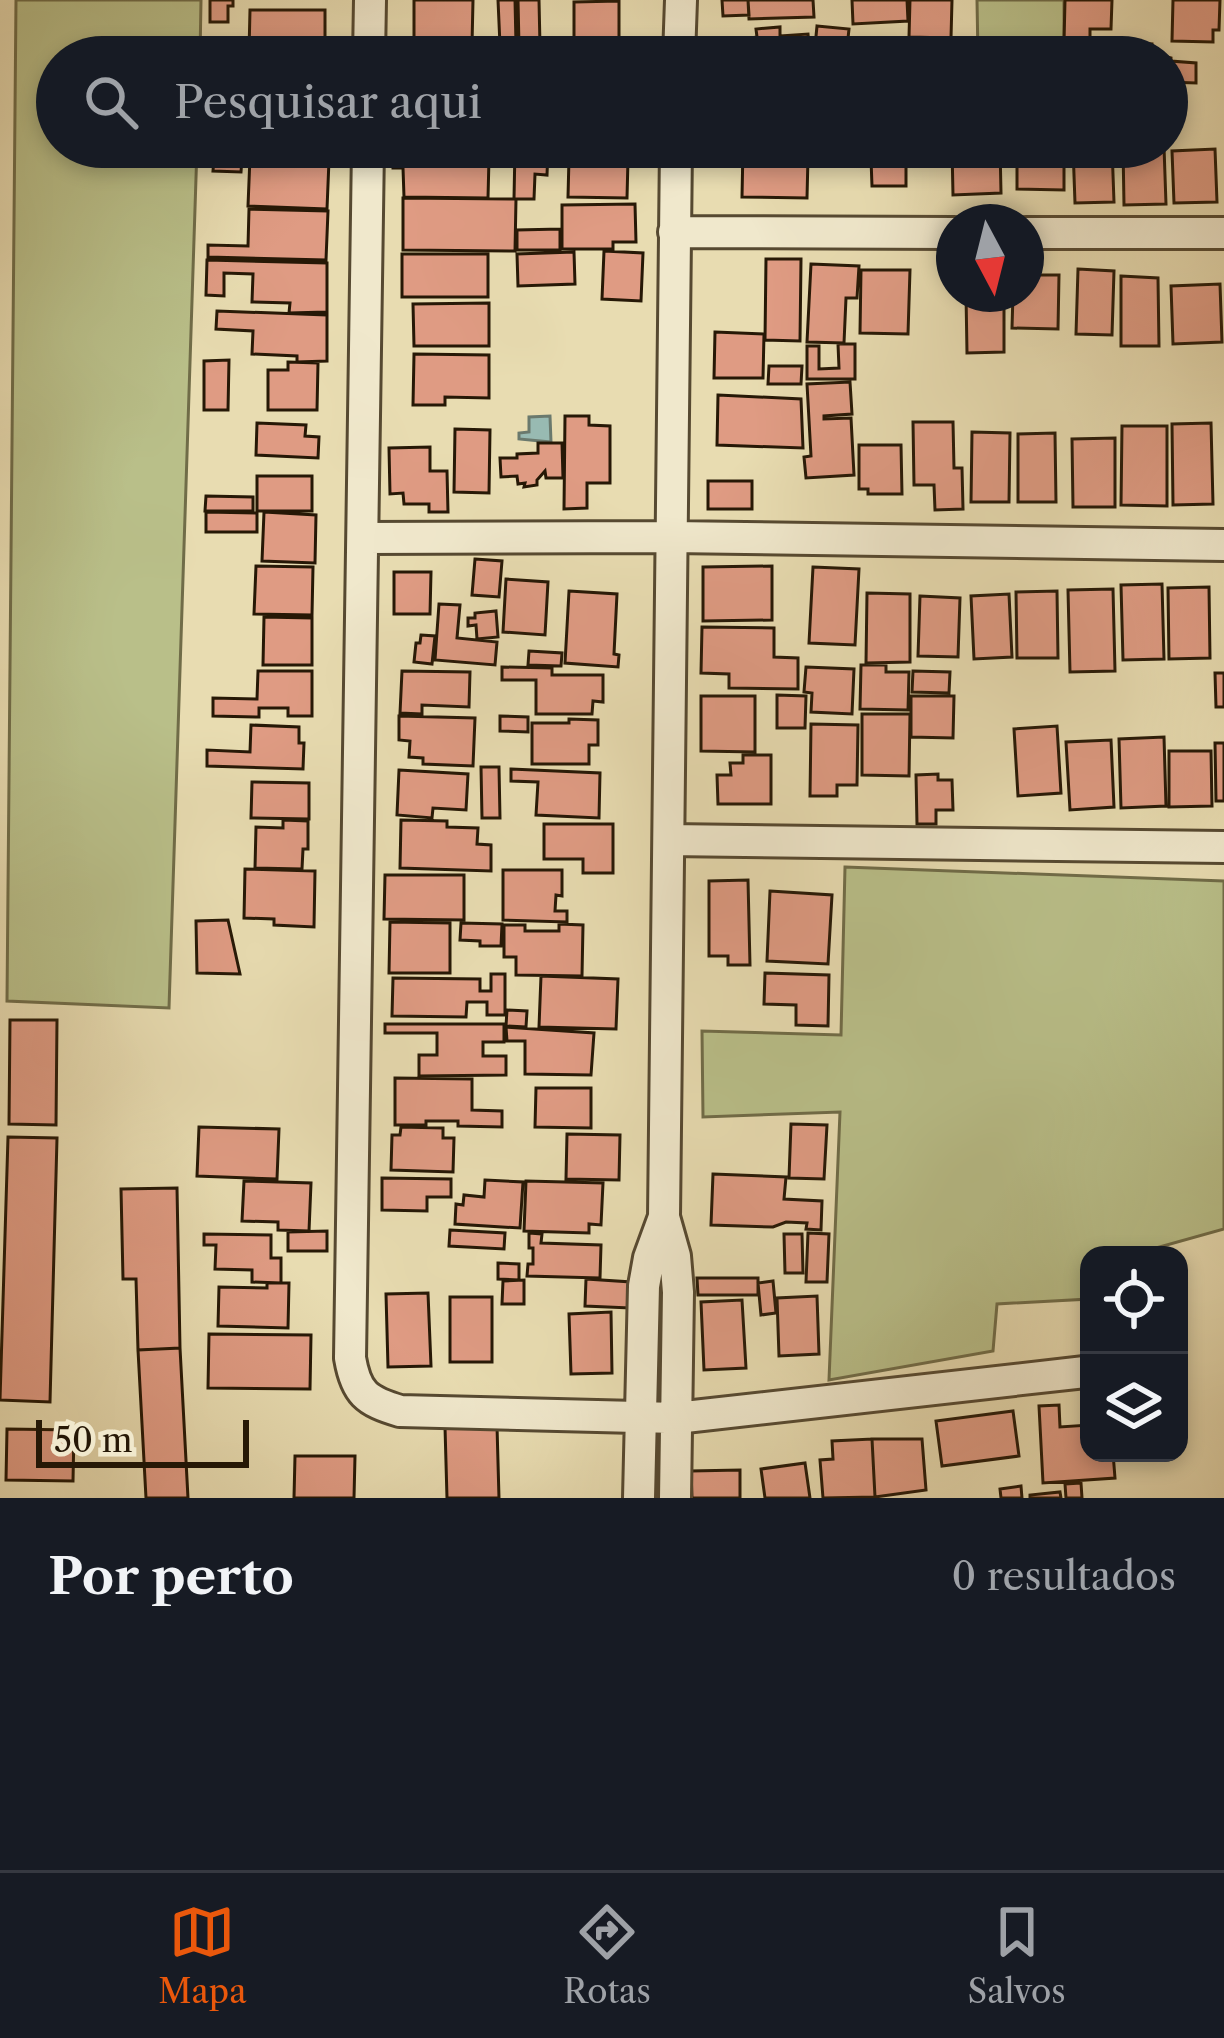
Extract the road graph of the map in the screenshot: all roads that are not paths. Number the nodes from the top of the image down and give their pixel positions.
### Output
1 (370, 0) edge
2 (681, 0) edge
3 (369, 36) edge
4 (680, 36) edge
5 (368, 168) edge
6 (676, 168) edge
7 (674, 232) junction
8 (936, 233) edge
9 (1044, 233) edge
10 (1224, 233) edge
11 (671, 537) junction
12 (363, 538) junction
13 (1224, 544) edge
14 (669, 840) junction
15 (1224, 847) edge
16 (664, 1217) junction
17 (1080, 1373) edge
18 (640, 1418) junction
19 (676, 1418) junction
20 (639, 1498) edge
21 (675, 1498) edge

1 - 3 street
2 - 4 street
5 - 12 street
6 - 7 street
7 - 8 street
7 - 11 street
9 - 10 street
11 - 12 street
11 - 13 street
11 - 14 street
12 - 18 street
14 - 15 street
14 - 16 street
16 - 18 street
16 - 19 street
17 - 19 street
18 - 19 street
18 - 20 street
19 - 21 street

